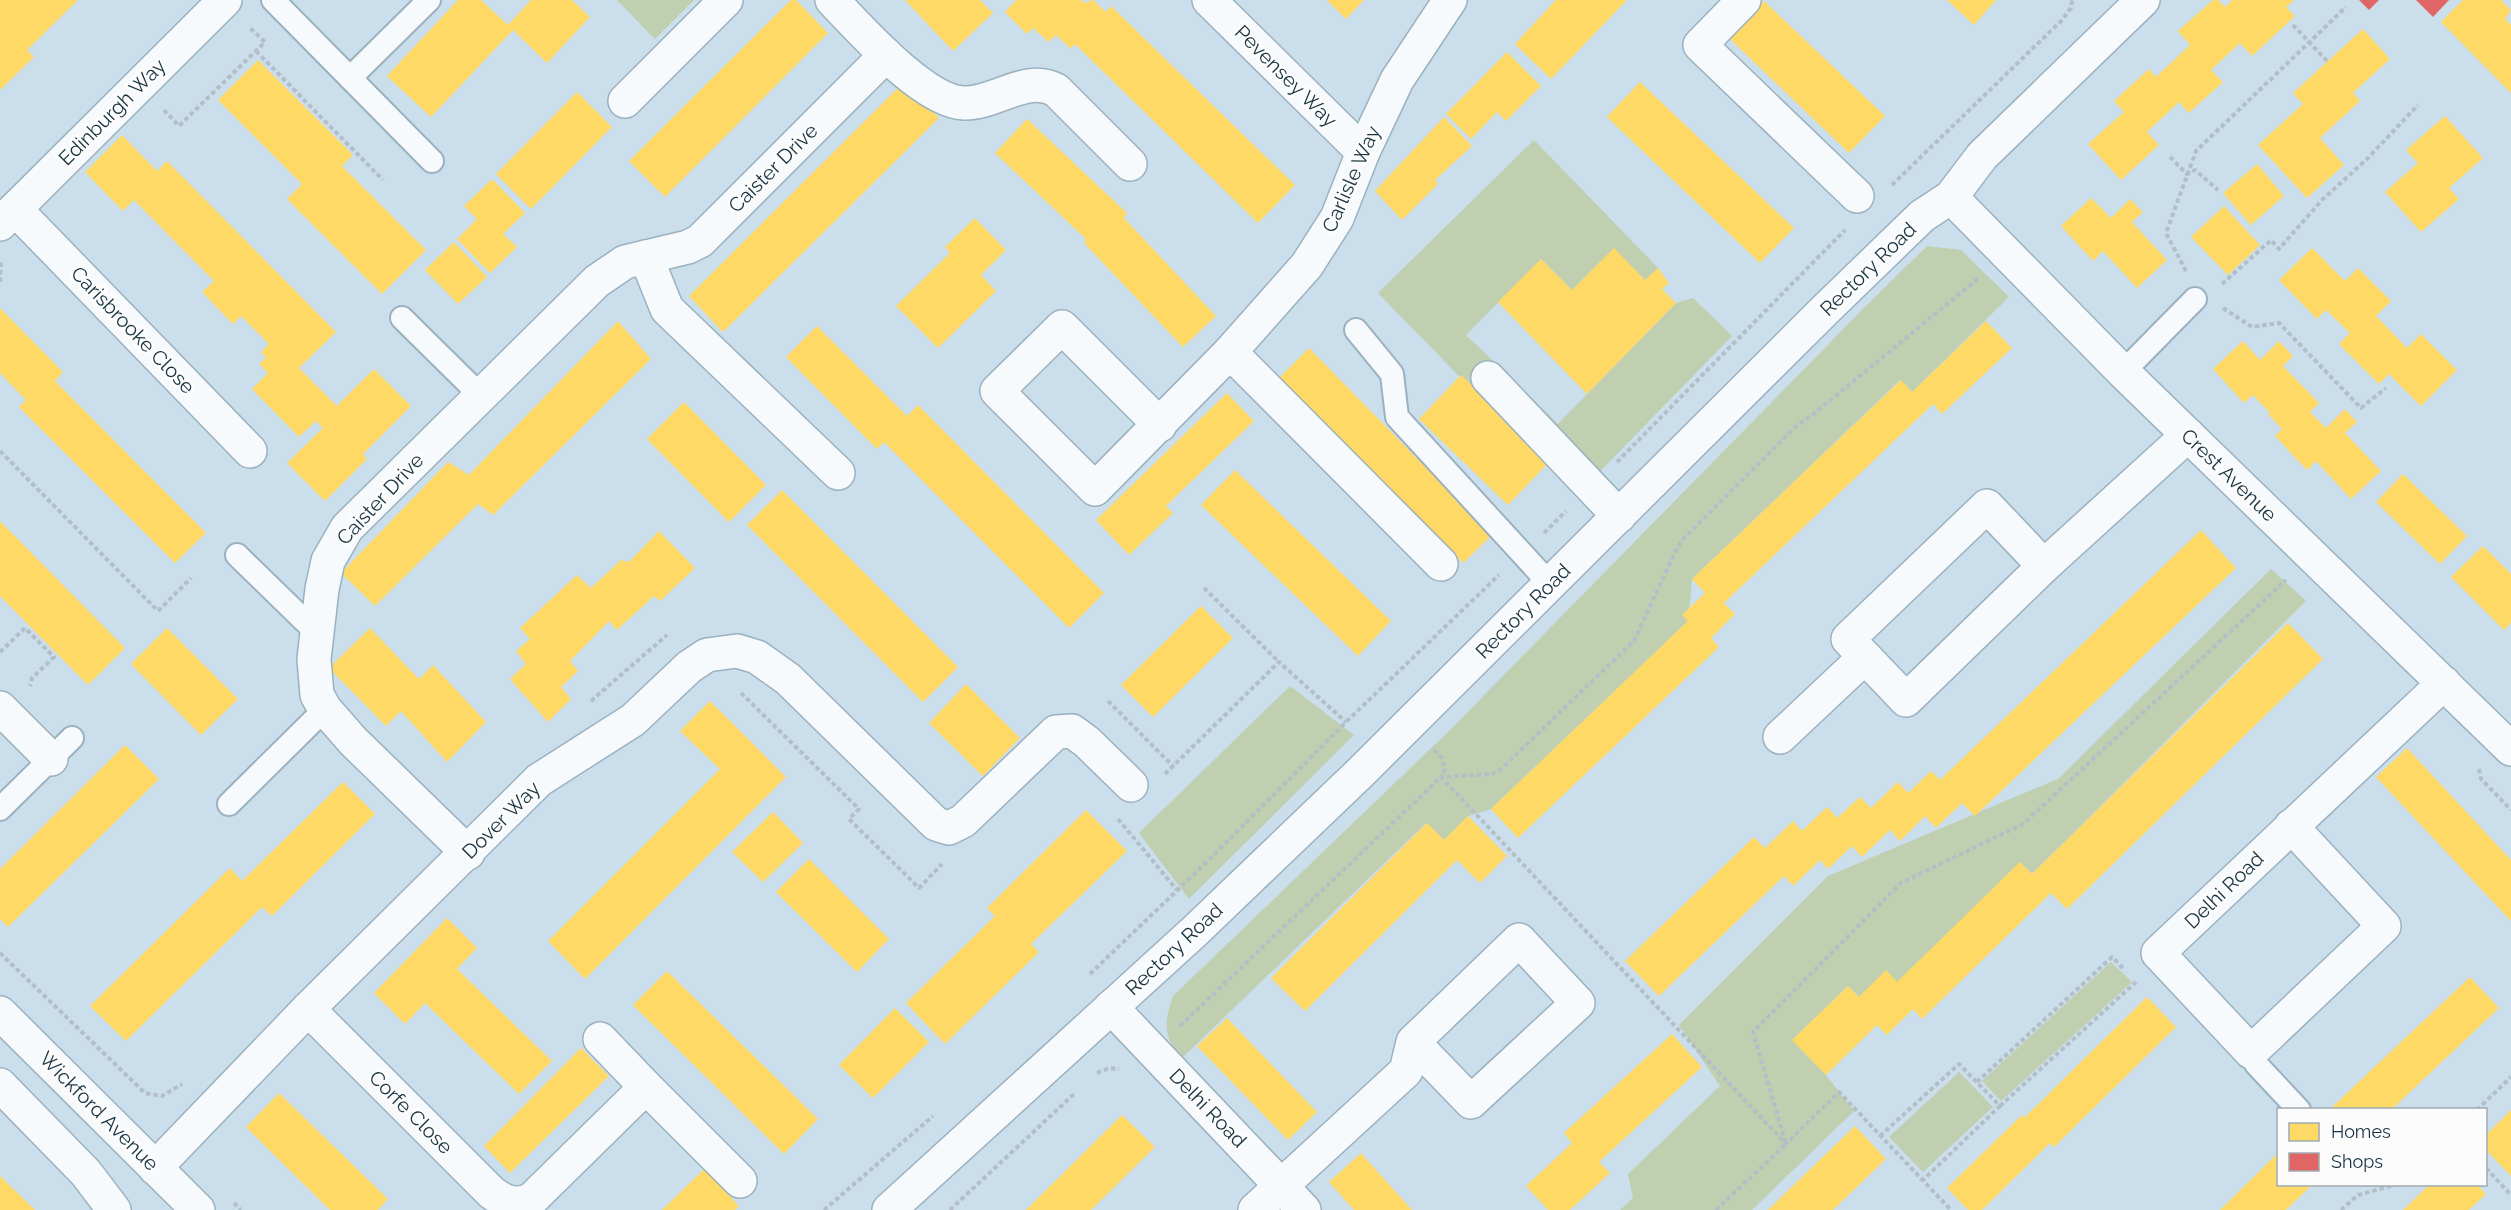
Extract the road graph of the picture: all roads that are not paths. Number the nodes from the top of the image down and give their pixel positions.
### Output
1 (225, 0) edge
2 (273, 0) edge
3 (429, 0) edge
4 (726, 0) edge
5 (832, 0) edge
6 (1209, 0) edge
7 (1450, 0) edge
8 (1744, 0) edge
9 (2136, 2) edge
10 (886, 55) junction
11 (350, 78) junction
12 (625, 101) dead end
13 (1362, 152) junction
14 (432, 161) dead end
15 (1130, 164) dead end
16 (1951, 196) junction
17 (1865, 203) road end
18 (5, 229) edge
19 (646, 257) junction
20 (2195, 299) road end
21 (402, 318) dead end
22 (1356, 330) dead end
23 (1230, 352) junction
24 (2123, 372) junction
25 (1488, 378) dead end
26 (480, 395) junction
27 (1160, 425) junction
28 (2188, 435) junction
29 (250, 451) dead end
30 (838, 473) dead end
31 (1619, 516) junction
32 (237, 555) dead end
33 (1441, 564) dead end
34 (2044, 566) junction
35 (1550, 584) junction
36 (317, 633) junction
37 (1865, 657) junction
38 (2444, 683) junction
39 (0, 708) edge
40 (325, 709) junction
41 (1780, 737) dead end
42 (62, 749) joint
43 (2511, 750) edge
44 (1138, 793) road end
45 (229, 804) dead end
46 (0, 809) edge
47 (2291, 826) junction
48 (468, 853) junction
49 (1111, 1007) junction
50 (308, 1009) junction
51 (0, 1013) edge
52 (600, 1039) dead end
53 (1413, 1042) junction
54 (2252, 1052) junction
55 (0, 1085) edge
56 (646, 1087) junction
57 (2297, 1108) edge
58 (155, 1168) junction
59 (740, 1181) dead end
60 (1281, 1185) junction
61 (114, 1210) edge
62 (198, 1210) edge
63 (889, 1210) edge
64 (1255, 1210) edge
65 (1304, 1210) edge

1 - 18 street, Edinburgh Way
2 - 11 lane
3 - 11 lane
4 - 12 street
5 - 10 street
6 - 13 street, Pevensey Way
7 - 13 street, Carlisle Way
8 - 17 street
9 - 16 street, Rectory Road
10 - 15 street
10 - 19 street, Caister Drive
11 - 14 lane
13 - 23 street, Carlisle Way
16 - 24 street, Crest Avenue
16 - 31 street, Rectory Road
18 - 29 street, Carisbrooke Close
19 - 26 street, Caister Drive
19 - 30 street
20 - 24 lane
21 - 26 lane
22 - 35 lane
23 - 27 street, Carlisle Way
23 - 33 street
24 - 28 street, Crest Avenue
25 - 31 street
26 - 36 street, Caister Drive
27 - 27 street, Carlisle Way
28 - 34 street
28 - 38 street, Crest Avenue
31 - 35 street, Rectory Road
32 - 36 lane
34 - 37 street
34 - 37 street
35 - 49 street, Rectory Road
36 - 40 street, Caister Drive
37 - 41 street
38 - 43 street, Crest Avenue
38 - 47 street, Delhi Road
39 - 42 street
40 - 45 lane
40 - 48 street, Caister Drive
42 - 46 lane
44 - 48 street, Dover Way
47 - 54 street
47 - 54 street, Delhi Road
48 - 50 street, Dover Way
49 - 60 street, Delhi Road
49 - 63 street, Rectory Road
50 - 56 street, Corfe Close
50 - 58 street, Dover Way
51 - 58 street, Wickford Avenue
52 - 56 street
53 - 53 street
53 - 60 street
54 - 57 lane
55 - 61 street
56 - 59 street
58 - 62 street, Wickford Avenue
60 - 64 street
60 - 65 street, Delhi Road

